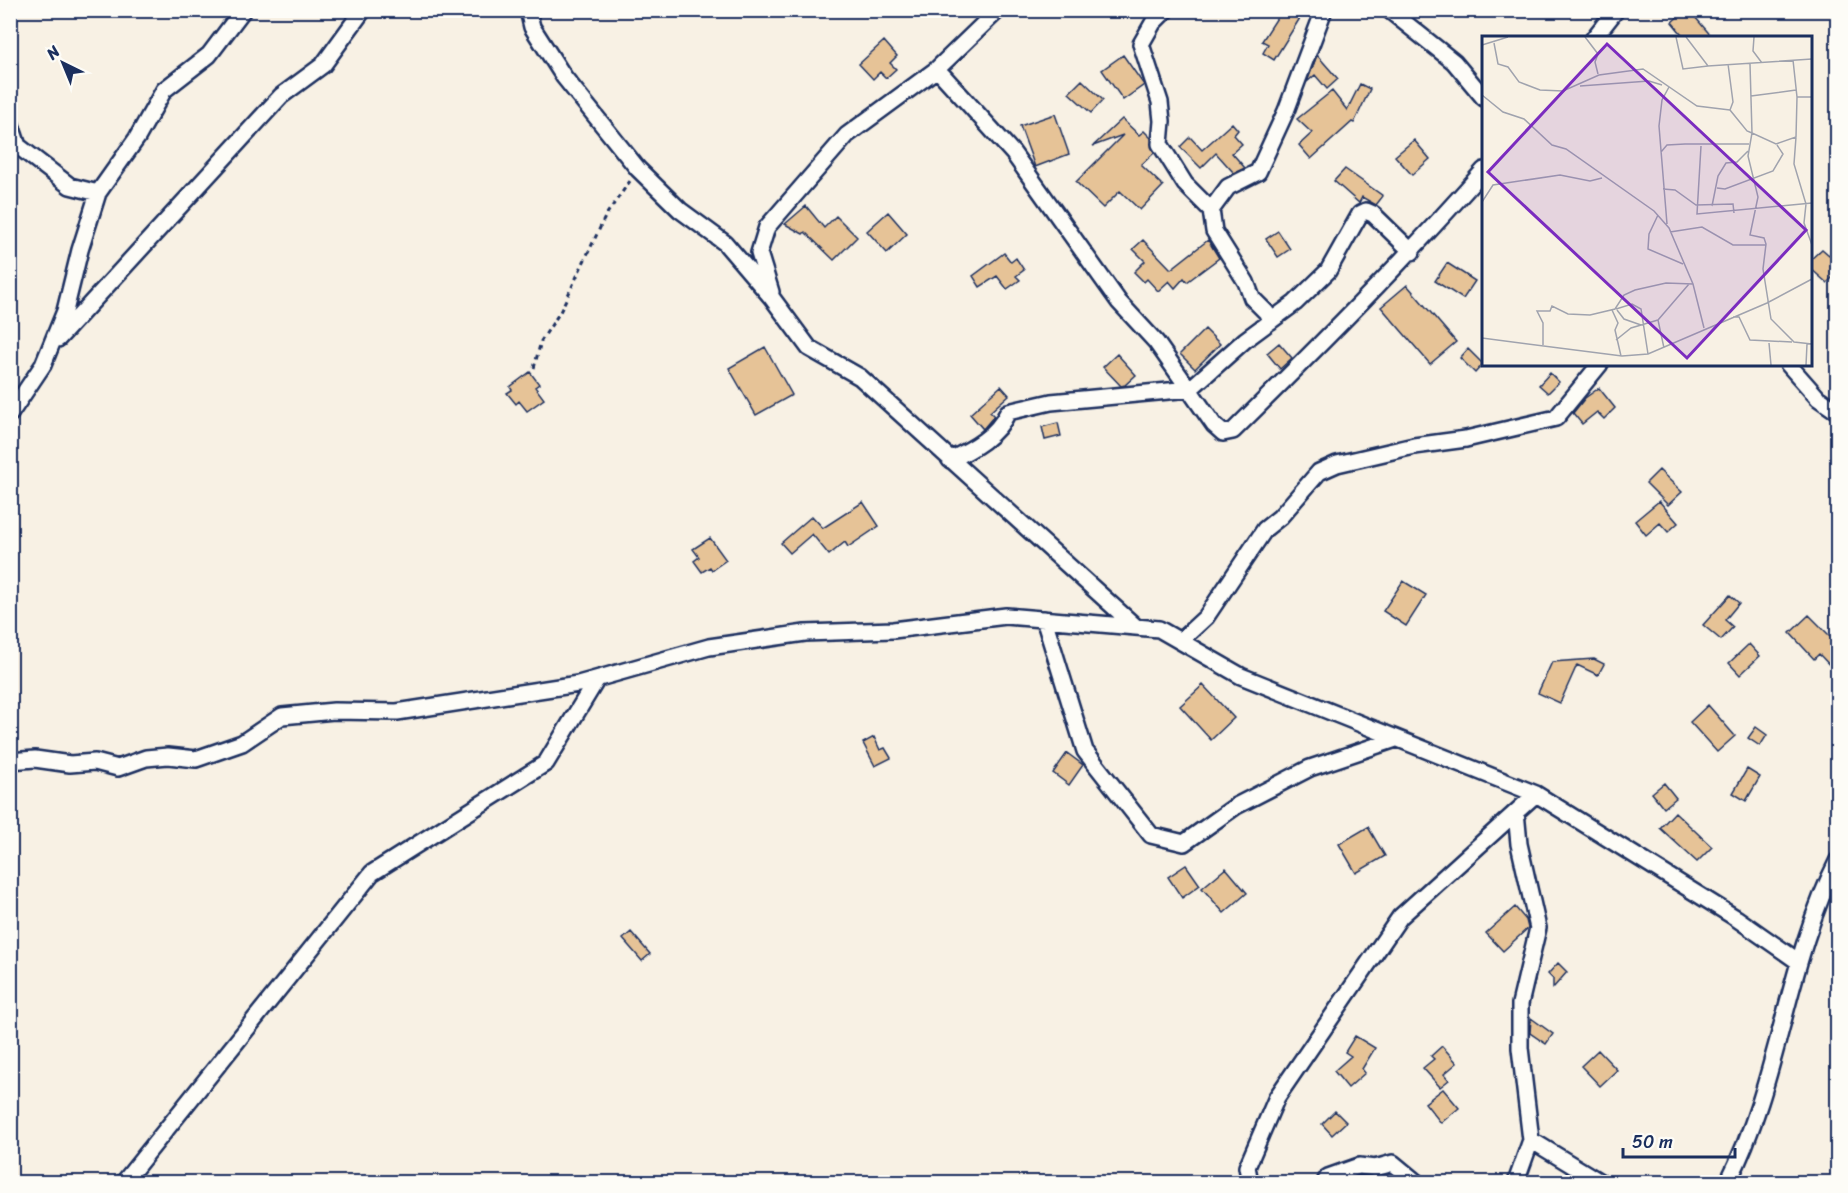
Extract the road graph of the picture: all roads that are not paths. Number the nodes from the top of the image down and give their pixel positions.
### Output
1 (243, 10) edge
2 (363, 10) edge
3 (528, 10) edge
4 (998, 10) edge
5 (1166, 10) edge
6 (1324, 10) edge
7 (1389, 10) edge
8 (1616, 10) edge
9 (1596, 36) edge
10 (937, 69) junction
11 (1482, 96) edge
12 (10, 122) edge
13 (1482, 172) edge
14 (98, 193) junction
15 (1211, 210) junction
16 (1412, 252) junction
17 (772, 298) junction
18 (1271, 321) junction
19 (50, 348) junction
20 (1598, 366) edge
21 (1790, 366) edge
22 (1190, 389) junction
23 (1838, 412) edge
24 (10, 414) edge
25 (950, 460) junction
26 (1044, 619) junction
27 (1136, 627) junction
28 (1180, 641) junction
29 (597, 679) junction
30 (1396, 739) junction
31 (10, 761) edge
32 (1536, 794) junction
33 (1516, 812) junction
34 (1838, 860) edge
35 (1799, 962) junction
36 (1532, 1140) junction
37 (124, 1182) edge
38 (1250, 1182) edge
39 (1325, 1182) edge
40 (1416, 1182) edge
41 (1516, 1182) edge
42 (1600, 1182) edge
43 (1728, 1182) edge

1 - 14 street
2 - 19 street
3 - 17 street
4 - 10 street
5 - 15 street
6 - 15 street
7 - 11 street
8 - 9 street
10 - 17 street
10 - 22 street
12 - 14 street
13 - 16 street
14 - 19 street
15 - 18 street
16 - 18 street
16 - 22 street
17 - 25 street
18 - 22 street
19 - 24 street
20 - 28 street
21 - 23 street
22 - 25 street
25 - 27 street
26 - 27 street
26 - 29 street
26 - 30 street
27 - 28 street
28 - 30 street
29 - 31 street
29 - 37 street
30 - 32 street
32 - 33 street
32 - 35 street
33 - 36 street
33 - 38 street
34 - 35 street
35 - 43 street
36 - 41 street
36 - 42 street
39 - 40 street

